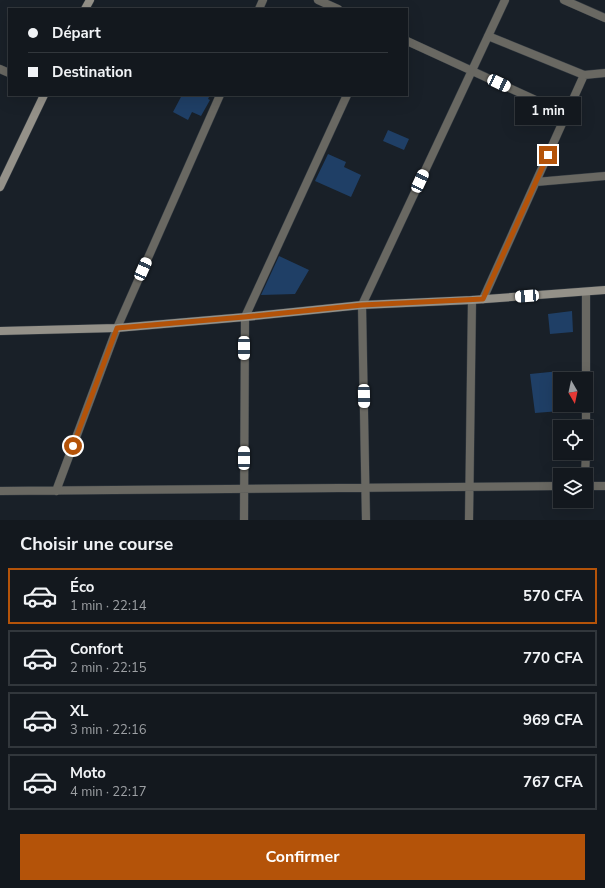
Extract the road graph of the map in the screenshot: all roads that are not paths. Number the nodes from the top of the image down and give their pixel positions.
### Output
1 (318, 0) edge
2 (505, 0) edge
3 (564, 0) edge
4 (336, 8) edge
5 (605, 18) edge
6 (488, 36) junction
7 (408, 41) edge
8 (472, 71) junction
9 (605, 73) edge
10 (584, 75) junction
11 (44, 96) edge
12 (220, 96) edge
13 (347, 96) edge
14 (566, 114) junction
15 (605, 176) edge
16 (536, 182) junction
17 (0, 187) edge
18 (605, 290) edge
19 (586, 292) junction
20 (483, 299) junction
21 (472, 300) junction
22 (362, 305) junction
23 (244, 317) junction
24 (117, 328) junction
25 (0, 331) edge
26 (586, 372) edge
27 (553, 486) edge
28 (593, 486) edge
29 (605, 486) edge
30 (470, 487) junction
31 (366, 488) junction
32 (244, 489) junction
33 (0, 491) edge
34 (56, 491) junction
35 (244, 520) edge
36 (366, 520) edge
37 (470, 520) edge

1 - 4 street
2 - 6 street
3 - 5 street
6 - 8 street
6 - 10 street
7 - 8 street
8 - 14 street
8 - 22 street
9 - 10 street
10 - 14 street
11 - 17 street
12 - 24 street
13 - 23 street
14 - 16 street
15 - 16 street
16 - 20 street
18 - 19 street
19 - 20 street
19 - 26 street
20 - 21 street
21 - 22 street
21 - 30 street
22 - 23 street
22 - 31 street
23 - 24 street
23 - 32 street
24 - 25 street
24 - 34 street
27 - 30 street
28 - 29 street
30 - 31 street
30 - 37 street
31 - 32 street
31 - 36 street
32 - 34 street
32 - 35 street
33 - 34 street

